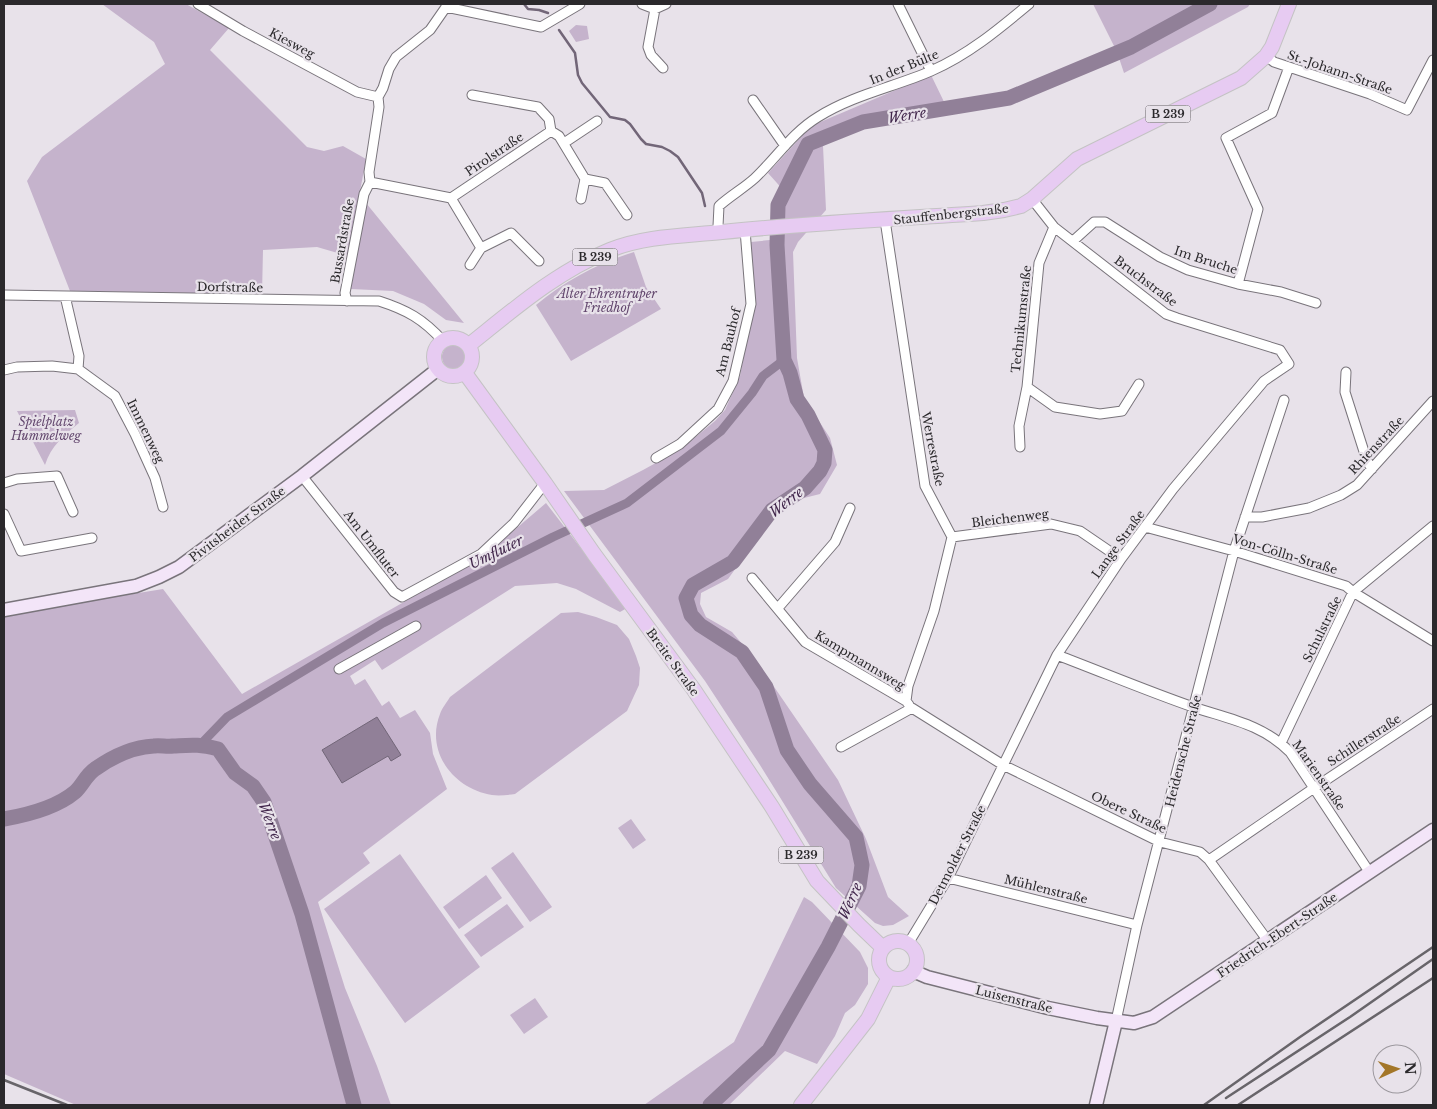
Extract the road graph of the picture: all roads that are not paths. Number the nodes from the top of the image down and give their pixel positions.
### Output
1 (198, 4) edge
2 (580, 4) edge
3 (642, 4) edge
4 (666, 4) edge
5 (898, 4) edge
6 (1029, 4) edge
7 (1289, 4) edge
8 (446, 6) edge
9 (655, 9) junction
10 (1266, 56) junction
11 (1433, 61) edge
12 (1289, 67) junction
13 (663, 68) dead end
14 (931, 71) junction
15 (472, 95) dead end
16 (378, 97) junction
17 (753, 100) dead end
18 (597, 121) dead end
19 (551, 131) junction
20 (564, 143) junction
21 (785, 146) junction
22 (585, 179) junction
23 (370, 182) junction
24 (451, 198) junction
25 (581, 199) dead end
26 (1032, 199) junction
27 (626, 215) dead end
28 (885, 220) junction
29 (1054, 227) junction
30 (745, 230) junction
31 (720, 232) junction
32 (1073, 241) junction
33 (481, 248) junction
34 (539, 261) dead end
35 (470, 265) dead end
36 (1238, 284) junction
37 (4, 296) edge
38 (64, 296) junction
39 (346, 301) junction
40 (1316, 303) dead end
41 (442, 341) junction
42 (469, 345) junction
43 (1289, 364) joint
44 (438, 369) junction
45 (4, 370) edge
46 (78, 370) junction
47 (1346, 372) dead end
48 (465, 373) junction
49 (1139, 384) dead end
50 (1027, 387) junction
51 (1284, 400) dead end
52 (1433, 401) edge
53 (1020, 447) dead end
54 (656, 458) dead end
55 (1372, 469) junction
56 (302, 476) junction
57 (4, 483) edge
58 (545, 483) junction
59 (163, 507) dead end
60 (850, 508) dead end
61 (72, 512) dead end
62 (4, 514) edge
63 (1245, 517) junction
64 (1433, 526) edge
65 (1145, 527) junction
66 (952, 537) junction
67 (92, 538) dead end
68 (1234, 551) junction
69 (1121, 559) junction
70 (752, 578) dead end
71 (1353, 592) junction
72 (778, 608) junction
73 (4, 610) edge
74 (416, 626) dead end
75 (1433, 641) edge
76 (1056, 655) junction
77 (340, 669) dead end
78 (909, 705) junction
79 (1194, 707) junction
80 (1433, 710) edge
81 (1281, 743) junction
82 (841, 747) dead end
83 (1003, 765) junction
84 (1314, 788) junction
85 (1433, 830) edge
86 (1160, 842) junction
87 (1209, 860) junction
88 (1370, 873) junction
89 (948, 878) junction
90 (1138, 925) junction
91 (1268, 941) junction
92 (908, 944) junction
93 (883, 948) junction
94 (914, 971) junction
95 (889, 977) junction
96 (1116, 1021) junction
97 (801, 1105) edge
98 (1096, 1105) edge

1 - 16 street, Kiesweg
2 - 8 street
3 - 9 street
4 - 9 street
5 - 14 street
6 - 14 street, In der Bülte
7 - 10 main road, Stauffenbergstraße / B 239
8 - 16 street, Bussardstraße
9 - 13 street
10 - 12 street, St.-Johann-Straße
10 - 26 main road, Stauffenbergstraße / B 239
11 - 12 street, St.-Johann-Straße
12 - 36 street
14 - 21 street, In der Bülte
15 - 19 street
16 - 23 street, Bussardstraße
17 - 21 street
18 - 20 street
19 - 20 street
19 - 24 street, Pirolstraße
20 - 22 street
21 - 31 street, In der Bülte
22 - 25 street
22 - 27 street
23 - 24 street
23 - 39 street, Bussardstraße
24 - 33 street
26 - 28 main road, Stauffenbergstraße / B 239
26 - 29 street, Bruchstraße
28 - 30 main road, Stauffenbergstraße / B 239
28 - 66 street, Werrestraße
29 - 32 street, Bruchstraße
29 - 50 street, Technikumstraße
30 - 31 main road, B 239
30 - 54 street, Am Bauhof
31 - 42 main road, B 239
32 - 36 street, Im Bruche
32 - 43 street, Bruchstraße
33 - 34 street
33 - 35 street
36 - 40 street, Im Bruche
37 - 38 street, Dorfstraße
38 - 39 street, Dorfstraße
38 - 46 street
39 - 41 street, Dorfstraße
41 - 42 main road
41 - 44 main road
42 - 48 main road
43 - 65 street, Lange Straße
44 - 48 main road
44 - 56 main road, Pivitsheider Straße
45 - 46 street, Immenweg
46 - 59 street, Immenweg
47 - 55 street
48 - 58 main road, Breite Straße / B 239
49 - 50 street, Technikumstraße
50 - 53 street, Technikumstraße
51 - 63 street, Heidensche Straße
52 - 55 street, Rhienstraße
55 - 63 street, Rhienstraße
56 - 58 street, Am Umfluter
56 - 73 main road, Pivitsheider Straße
57 - 61 street
58 - 93 main road, Breite Straße / B 239
60 - 72 street
62 - 67 street
63 - 68 street, Heidensche Straße
64 - 71 street, Schulstraße
65 - 68 street, Von-Cölln-Straße
65 - 69 street, Lange Straße
66 - 69 street, Bleichenweg
66 - 78 street
68 - 71 street, Von-Cölln-Straße
68 - 79 street, Heidensche Straße
69 - 76 street, Lange Straße
70 - 72 street, Kampmannsweg
71 - 75 street, Von-Cölln-Straße
71 - 81 street, Schulstraße
72 - 78 street, Kampmannsweg
74 - 77 street
76 - 79 street, Marienstraße
76 - 83 street, Lange Straße
78 - 82 street
78 - 83 street, Kampmannsweg
79 - 81 street, Marienstraße
79 - 86 street, Heidensche Straße
80 - 84 street, Schillerstraße
81 - 84 street, Marienstraße
83 - 86 street, Obere Straße
83 - 89 street, Detmolder Straße
84 - 87 street, Schillerstraße
84 - 88 street, Marienstraße
85 - 88 main road, Friedrich-Ebert-Straße
86 - 87 street, Obere Straße
86 - 90 street, Heidensche Straße
87 - 91 street, Obere Straße
88 - 91 main road, Friedrich-Ebert-Straße
89 - 90 street, Mühlenstraße
89 - 92 street, Detmolder Straße
90 - 96 street, Heidensche Straße
91 - 96 main road, Friedrich-Ebert-Straße
92 - 93 main road
92 - 94 main road
93 - 95 main road
94 - 95 main road
94 - 96 main road, Luisenstraße
95 - 97 main road
96 - 98 main road, Heidensche Straße

